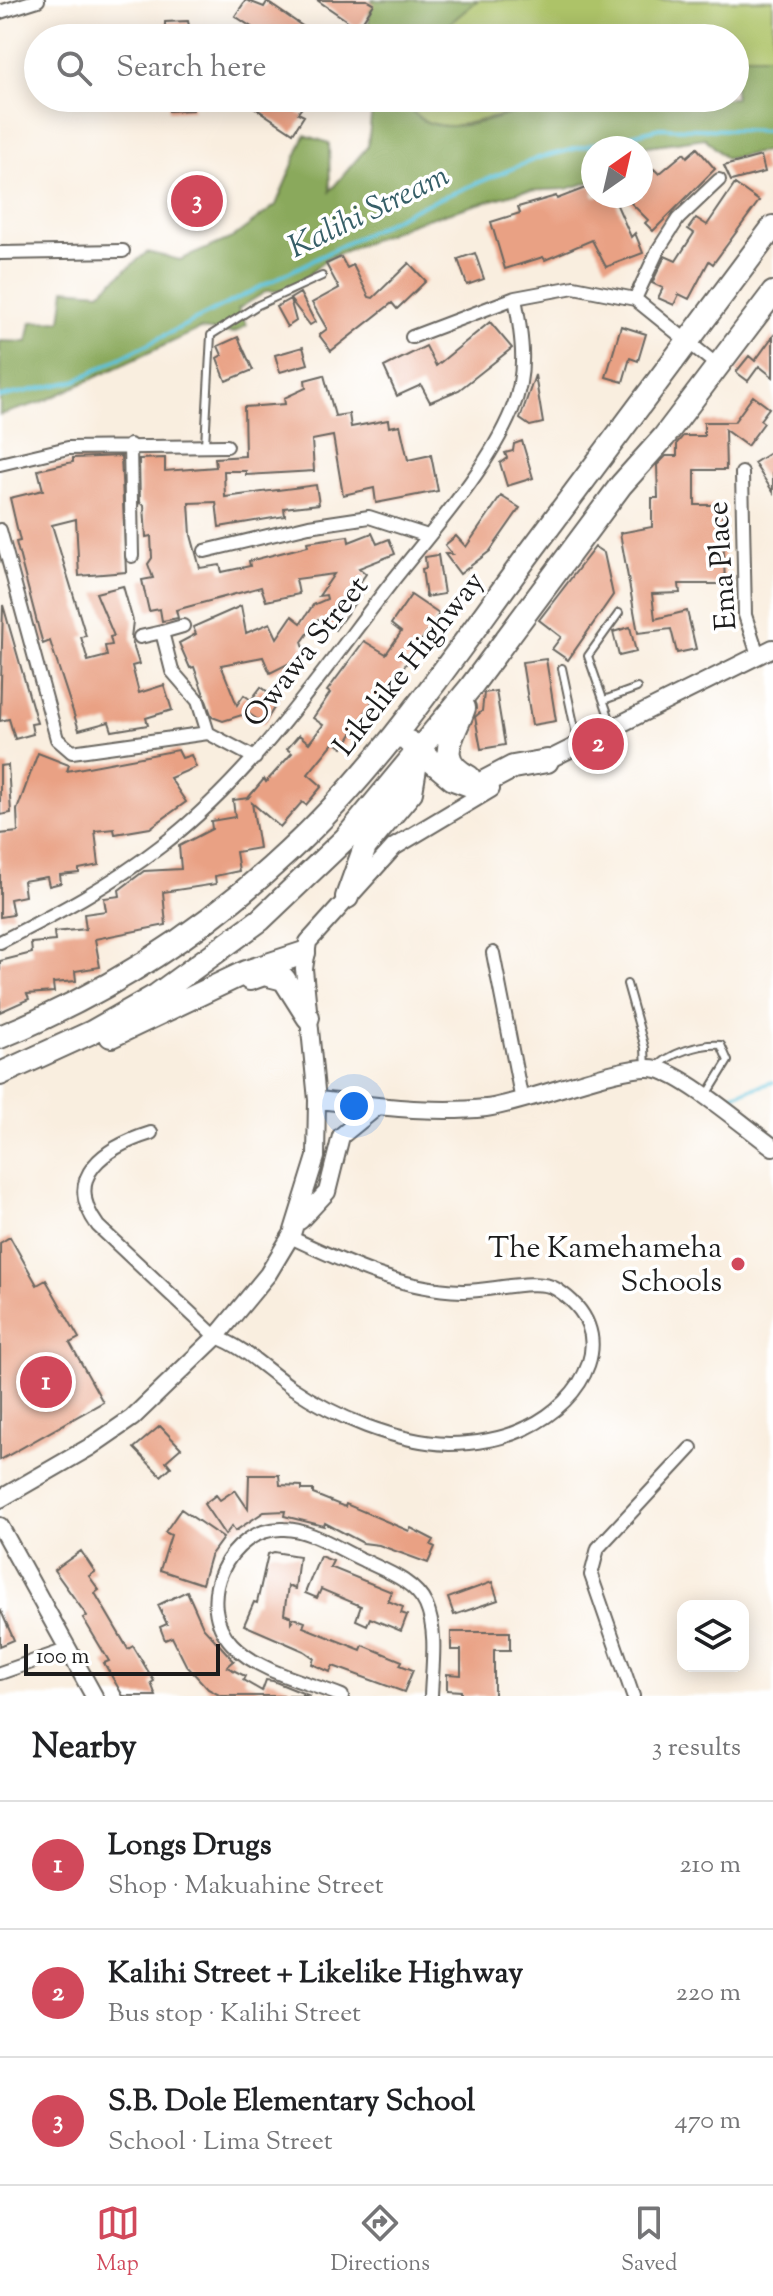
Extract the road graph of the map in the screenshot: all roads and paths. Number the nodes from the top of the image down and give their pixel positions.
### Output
1 (38, 0) edge
2 (0, 12) edge
3 (719, 180) dead end
4 (773, 227) edge
5 (123, 251) dead end
6 (0, 253) edge
7 (322, 276) dead end
8 (773, 293) edge
9 (515, 298) junction
10 (635, 299) junction
11 (412, 337) dead end
12 (688, 341) junction
13 (718, 366) junction
14 (130, 445) junction
15 (205, 445) junction
16 (227, 446) dead end
17 (0, 464) edge
18 (742, 473) dead end
19 (0, 530) edge
20 (428, 536) junction
21 (205, 551) dead end
22 (132, 556) dead end
23 (619, 613) dead end
24 (183, 626) dead end
25 (162, 632) junction
26 (140, 637) dead end
27 (766, 651) edge
28 (562, 668) dead end
29 (470, 688) junction
30 (637, 688) dead end
31 (604, 700) junction
32 (613, 728) junction
33 (395, 732) junction
34 (208, 733) junction
35 (579, 745) junction
36 (419, 750) junction
37 (255, 758) junction
38 (547, 761) junction
39 (513, 767) junction
40 (347, 897) junction
41 (0, 942) edge
42 (304, 953) junction
43 (493, 953) dead end
44 (627, 984) dead end
45 (196, 999) junction
46 (308, 1017) junction
47 (0, 1037) edge
48 (30, 1062) junction
49 (651, 1068) junction
50 (0, 1074) edge
51 (705, 1098) junction
52 (317, 1100) junction
53 (522, 1101) junction
54 (378, 1106) junction
55 (151, 1133) dead end
56 (773, 1147) edge
57 (293, 1231) junction
58 (216, 1337) junction
59 (691, 1448) dead end
60 (0, 1499) edge
61 (0, 1526) edge
62 (66, 1650) junction
63 (0, 1673) edge
64 (94, 1696) edge
65 (342, 1696) edge
66 (431, 1696) edge
67 (633, 1696) edge

1 - 2 street
3 - 10 street
4 - 12 highway, Likelike Highway
5 - 6 street
7 - 15 lane
8 - 13 highway, Likelike Highway
9 - 10 street
9 - 11 street
9 - 20 street, Owawa Street
10 - 12 street
12 - 13 street
12 - 33 highway, Likelike Highway
13 - 29 highway, Likelike Highway
14 - 15 street
14 - 17 street
14 - 22 street
15 - 16 street
18 - 27 street, Ema Place
19 - 34 street
20 - 21 street
20 - 37 street, Owawa Street
23 - 31 lane
24 - 25 street
25 - 26 street
25 - 34 street
27 - 32 street
28 - 35 lane
29 - 36 highway, Likelike Highway
29 - 39 highway
30 - 31 lane
31 - 32 lane
32 - 35 street
33 - 36 highway
33 - 47 highway, Likelike Highway
34 - 37 street
35 - 38 street
36 - 39 highway
36 - 40 highway
36 - 48 highway, Likelike Highway
37 - 41 street, Owawa Street
38 - 39 highway
38 - 40 street
40 - 42 street
42 - 45 highway
42 - 46 street
43 - 53 street
44 - 49 lane
45 - 46 highway
45 - 48 highway
46 - 52 street
48 - 50 highway, Likelike Highway
49 - 51 street
49 - 51 lane
49 - 53 street
51 - 56 street
52 - 54 street
52 - 57 street
53 - 54 street
54 - 57 street
55 - 58 street
57 - 58 street
57 - 58 street
58 - 60 street
59 - 67 street
61 - 62 street
62 - 63 street
62 - 64 street
65 - 66 street

